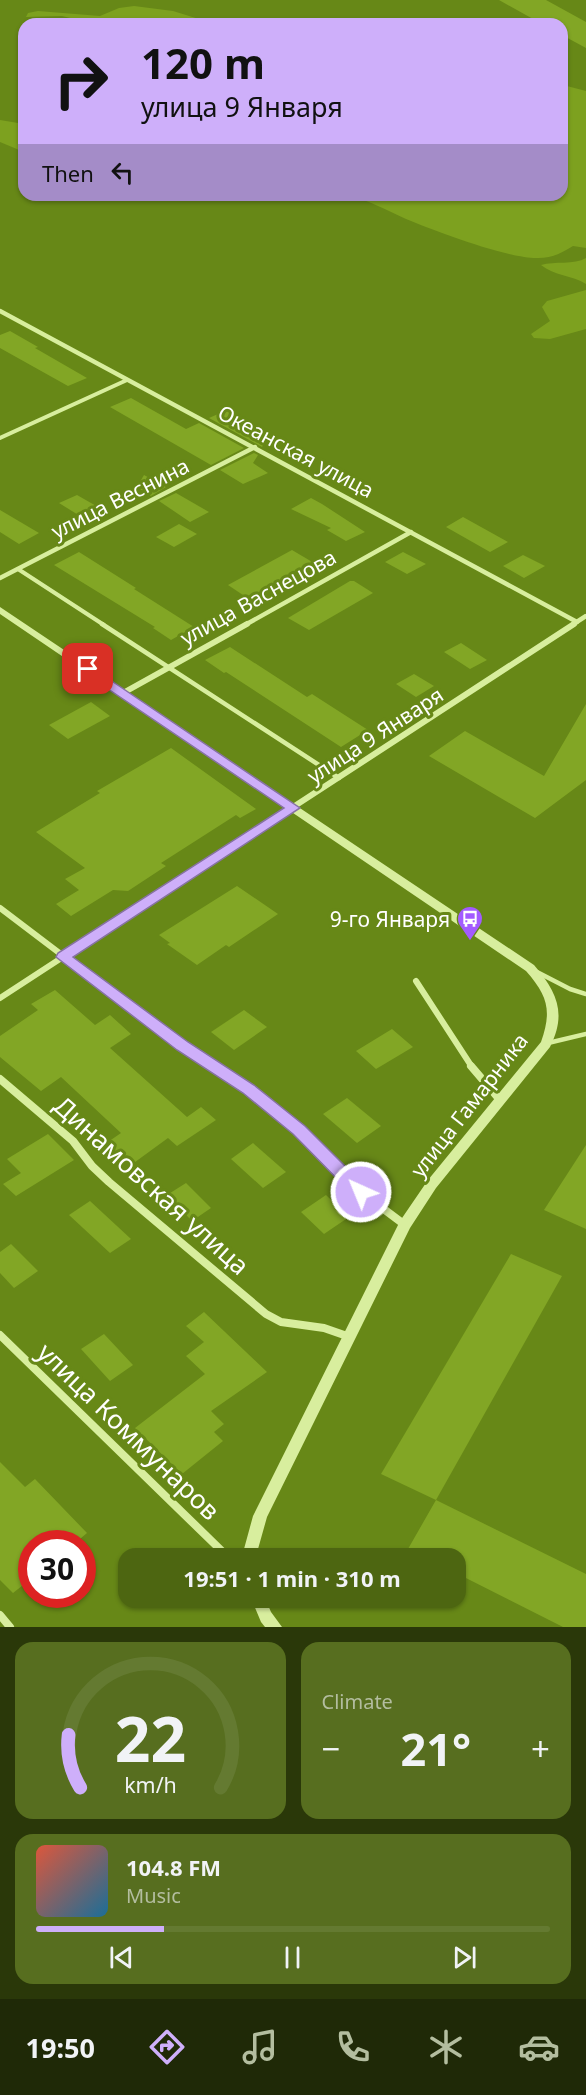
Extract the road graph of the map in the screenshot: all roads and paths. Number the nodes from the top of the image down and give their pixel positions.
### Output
1 (0, 311) edge
2 (127, 380) junction
3 (0, 438) edge
4 (255, 447) junction
5 (411, 532) junction
6 (18, 569) junction
7 (0, 578) edge
8 (0, 610) edge
9 (586, 616) edge
10 (577, 622) junction
11 (169, 667) junction
12 (123, 693) junction
13 (339, 778) junction
14 (293, 808) junction
15 (0, 908) edge
16 (63, 957) junction
17 (530, 968) junction
18 (416, 981) dead end
19 (586, 994) edge
20 (0, 998) edge
21 (586, 1034) edge
22 (546, 1044) junction
23 (0, 1079) edge
24 (500, 1100) junction
25 (405, 1225) junction
26 (0, 1335) edge
27 (347, 1336) junction
28 (219, 1548) edge
29 (251, 1548) edge
30 (262, 1608) edge
31 (0, 1615) edge
32 (10, 1627) edge
33 (274, 1627) edge

1 - 2 street, Океанская улица
2 - 3 lane
2 - 4 street, Океанская улица
4 - 5 street, Океанская улица
4 - 6 street, улица Веснина
5 - 10 street, Океанская улица
5 - 11 street, улица Васнецова
6 - 7 street, улица Веснина
6 - 11 lane
8 - 12 street, улица Гамарника
9 - 10 street, улица 9 Января
10 - 13 street, улица 9 Января
11 - 12 street, улица Васнецова
11 - 13 lane
12 - 14 street, улица Гамарника
13 - 14 street, улица 9 Января
14 - 16 street, улица 9 Января
14 - 17 street, улица Гамарника
15 - 16 street
16 - 20 street, улица 9 Января
16 - 25 street
17 - 19 lane
17 - 22 street, улица Гамарника
18 - 24 street
21 - 22 lane
22 - 24 street, улица Гамарника
23 - 27 street, Динамовская улица
24 - 25 street, улица Гамарника
25 - 27 street, улица Гамарника
26 - 28 street, улица Коммунаров
27 - 29 street, улица Гамарника
30 - 33 street
31 - 32 street

